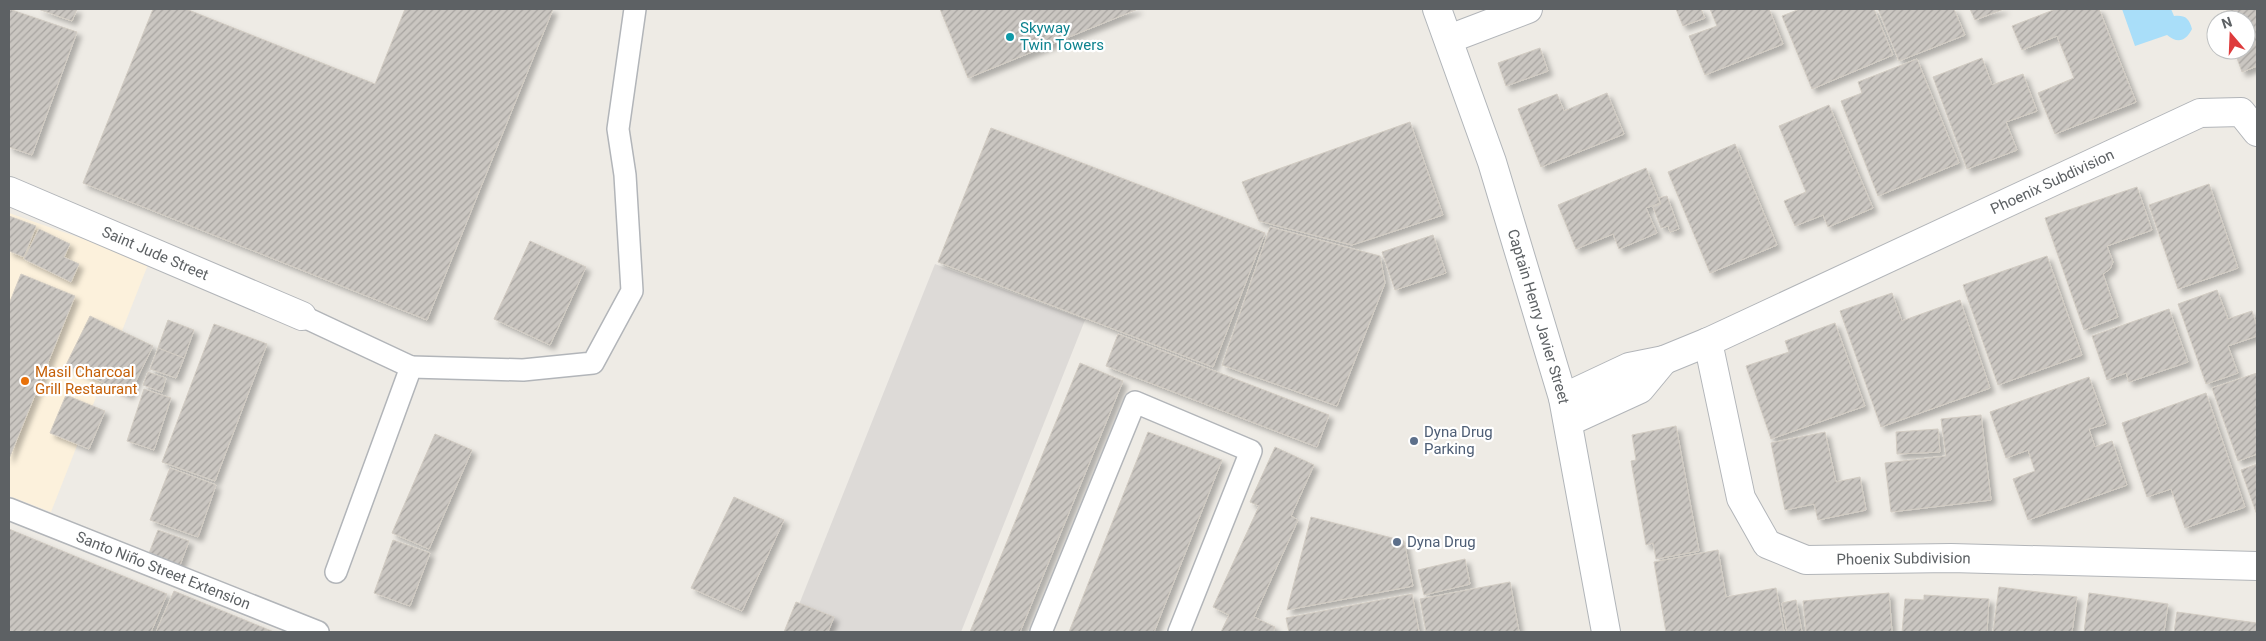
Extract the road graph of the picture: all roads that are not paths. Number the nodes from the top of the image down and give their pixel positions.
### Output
1 (634, 9) edge
2 (1437, 9) edge
3 (1528, 9) edge
4 (1449, 39) junction
5 (2257, 132) edge
6 (9, 191) edge
7 (302, 316) joint
8 (1708, 342) junction
9 (411, 367) junction
10 (1565, 410) junction
11 (9, 509) edge
12 (2257, 566) edge
13 (336, 572) dead end
14 (318, 632) edge
15 (1041, 632) edge
16 (1179, 632) edge
17 (1606, 632) edge

1 - 9 lane
2 - 4 street, Captain Henry Javier Street
3 - 4 street
4 - 10 street, Captain Henry Javier Street
5 - 8 street, Phoenix Subdivision
6 - 7 street, Saint Jude Street
7 - 9 lane
8 - 10 street, Phoenix Subdivision
8 - 12 street, Phoenix Subdivision
9 - 13 lane
10 - 17 street, Captain Henry Javier Street
11 - 14 lane, Santo Niño Street Extension
15 - 16 lane

